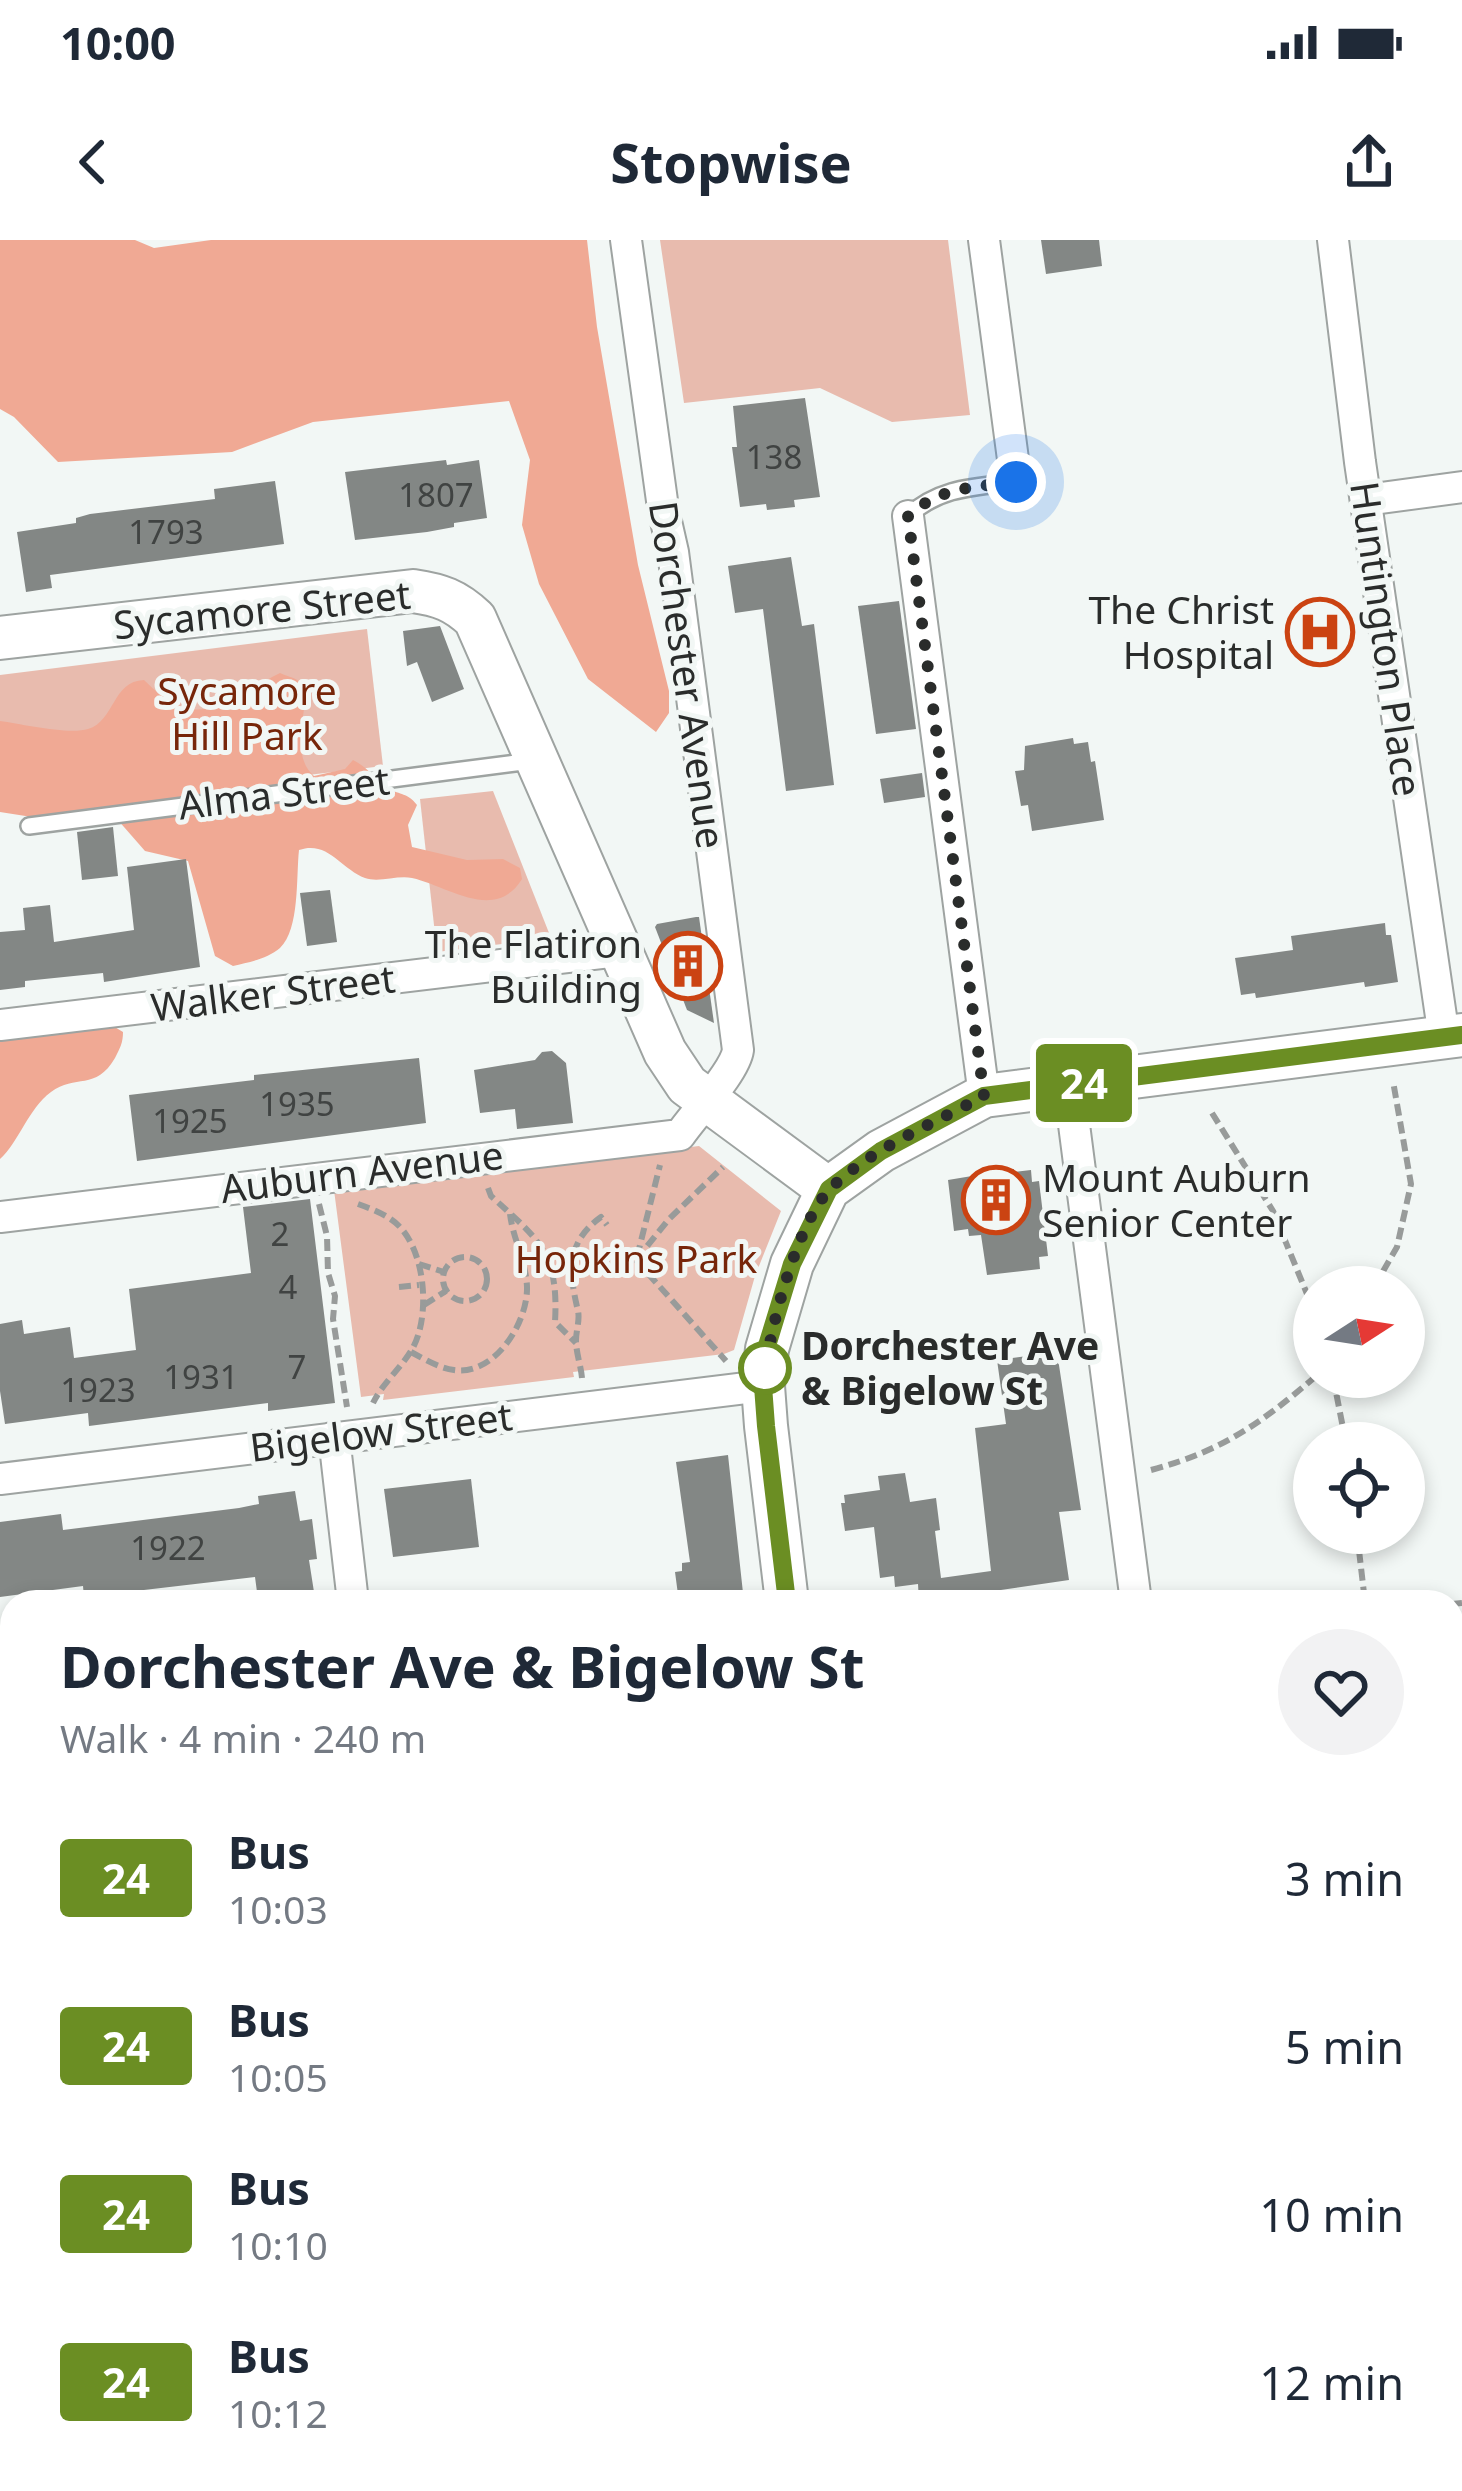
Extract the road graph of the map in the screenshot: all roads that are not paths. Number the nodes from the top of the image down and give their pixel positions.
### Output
1 (626, 240) edge
2 (984, 240) edge
3 (1333, 240) edge
4 (1016, 482) joint
5 (1462, 488) edge
6 (1366, 500) junction
7 (908, 516) joint
8 (0, 638) edge
9 (540, 760) junction
10 (29, 826) dead end
11 (618, 951) junction
12 (0, 1025) edge
13 (1453, 1036) edge
14 (1069, 1086) junction
15 (984, 1096) junction
16 (705, 1098) junction
17 (829, 1189) junction
18 (0, 1216) edge
19 (763, 1386) junction
20 (340, 1423) junction
21 (0, 1479) edge
22 (352, 1590) edge
23 (786, 1590) edge
24 (1134, 1590) edge

1 - 16 street, Dorchester Avenue
2 - 4 street
3 - 6 street, Huntington Place
4 - 7 lane
5 - 6 street
6 - 13 street, Huntington Place
7 - 15 street
8 - 9 main road, Sycamore Street
9 - 10 lane, Alma Street
9 - 11 main road, Sycamore Street
11 - 12 street, Walker Street
11 - 16 main road, Sycamore Street
13 - 14 main road
14 - 15 main road
14 - 24 street
15 - 17 main road
16 - 17 main road, Sycamore Street
16 - 18 street, Auburn Avenue
17 - 19 main road
19 - 20 street, Bigelow Street
19 - 23 main road
20 - 21 street, Bigelow Street
20 - 22 street

